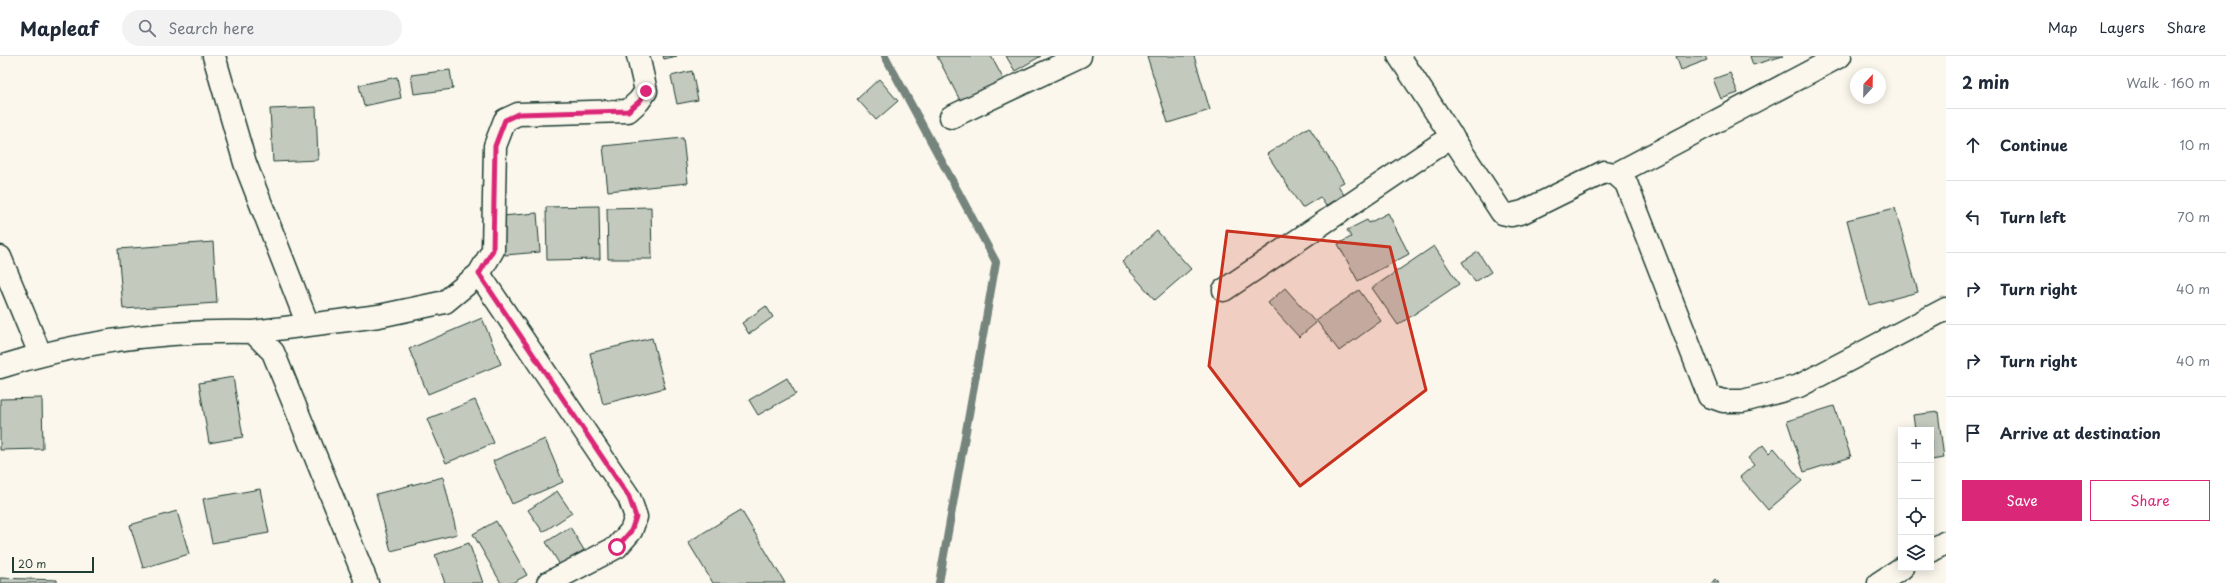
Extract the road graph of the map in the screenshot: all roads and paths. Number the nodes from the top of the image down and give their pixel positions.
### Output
1 (214, 56) edge
2 (638, 56) edge
3 (1080, 56) edge
4 (1399, 56) edge
5 (1840, 56) edge
6 (951, 117) dead end
7 (1452, 136) junction
8 (1616, 174) junction
9 (0, 257) edge
10 (479, 274) junction
11 (1224, 290) dead end
12 (1946, 309) edge
13 (308, 325) junction
14 (253, 332) junction
15 (40, 354) junction
16 (0, 367) edge
17 (1946, 542) edge
18 (1934, 548) edge
19 (1898, 571) edge
20 (367, 583) edge
21 (548, 583) edge
22 (1879, 583) edge

1 - 13 street
2 - 10 street
3 - 6 street
4 - 7 street
5 - 8 street
7 - 8 street
7 - 11 street
8 - 12 street
9 - 15 street
10 - 13 street
10 - 21 street
13 - 14 street
14 - 15 street
14 - 20 street
15 - 16 street
17 - 18 street
19 - 22 street

